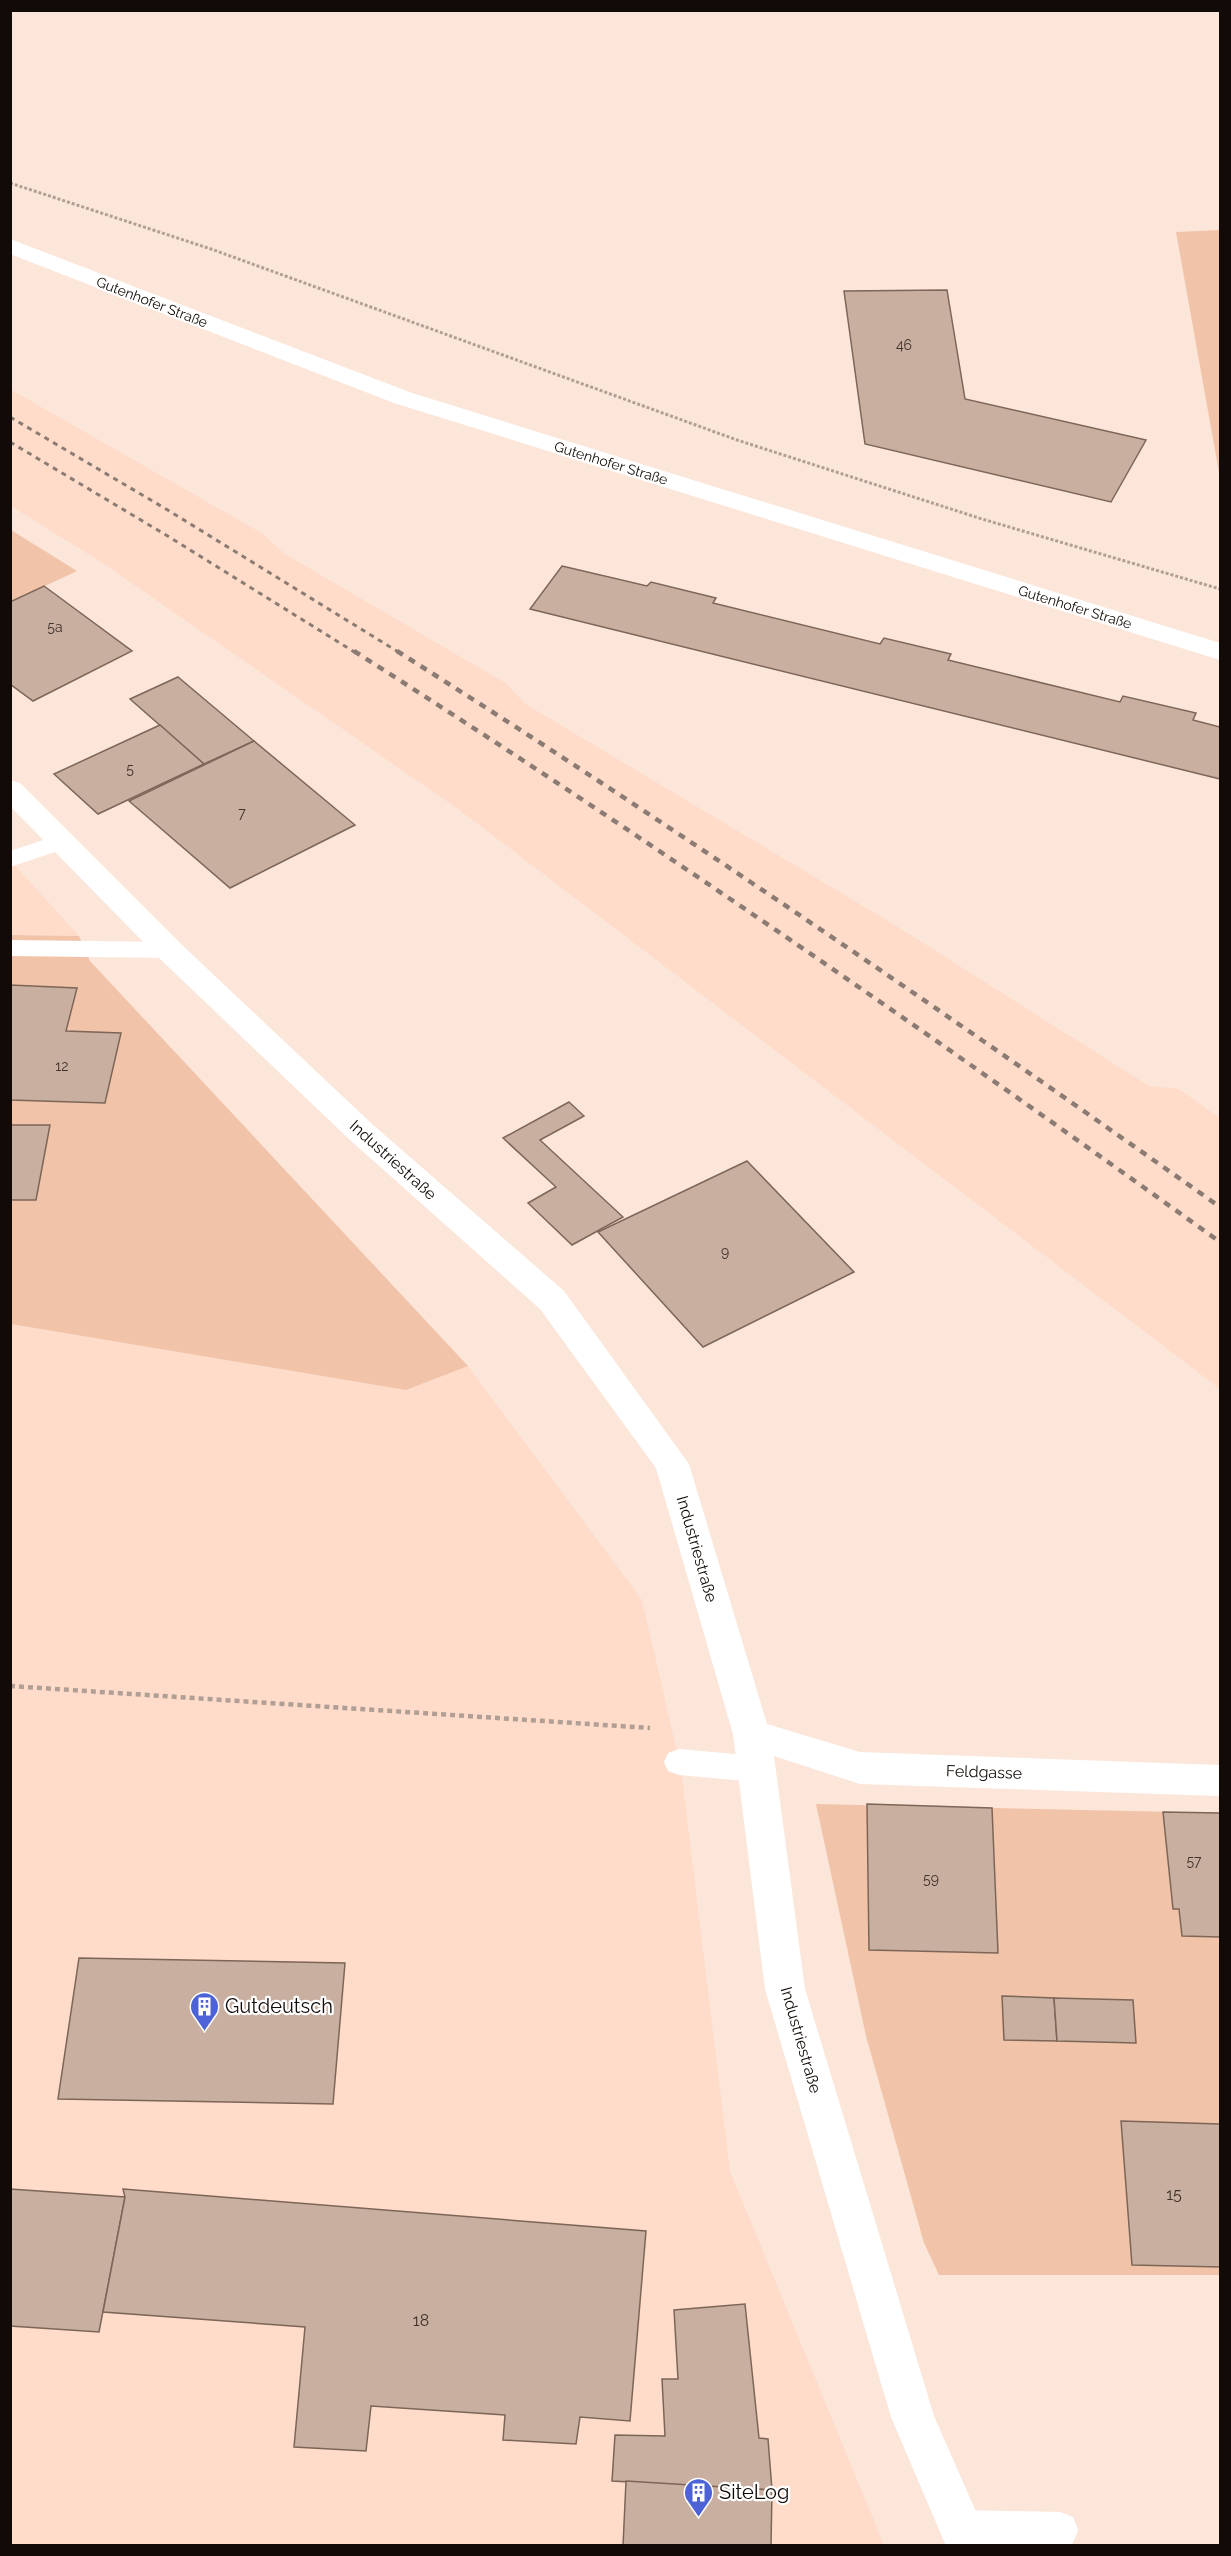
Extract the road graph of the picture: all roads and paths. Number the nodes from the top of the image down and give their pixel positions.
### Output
1 (10, 183) edge
2 (10, 246) edge
3 (1221, 590) edge
4 (1221, 652) edge
5 (10, 789) edge
6 (62, 842) junction
7 (10, 860) edge
8 (10, 948) edge
9 (169, 950) junction
10 (10, 1686) edge
11 (657, 1728) dead end
12 (755, 1751) junction
13 (679, 1762) dead end
14 (1221, 1780) edge
15 (1060, 2530) dead end
16 (965, 2537) edge

1 - 3 path
2 - 4 street, Gutenhofer Straße
5 - 6 street, Industriestraße
6 - 7 lane
6 - 9 street, Industriestraße
8 - 9 lane
9 - 12 street, Industriestraße
10 - 11 path
12 - 13 lane
12 - 14 street, Feldgasse
12 - 16 street, Industriestraße
15 - 16 lane

